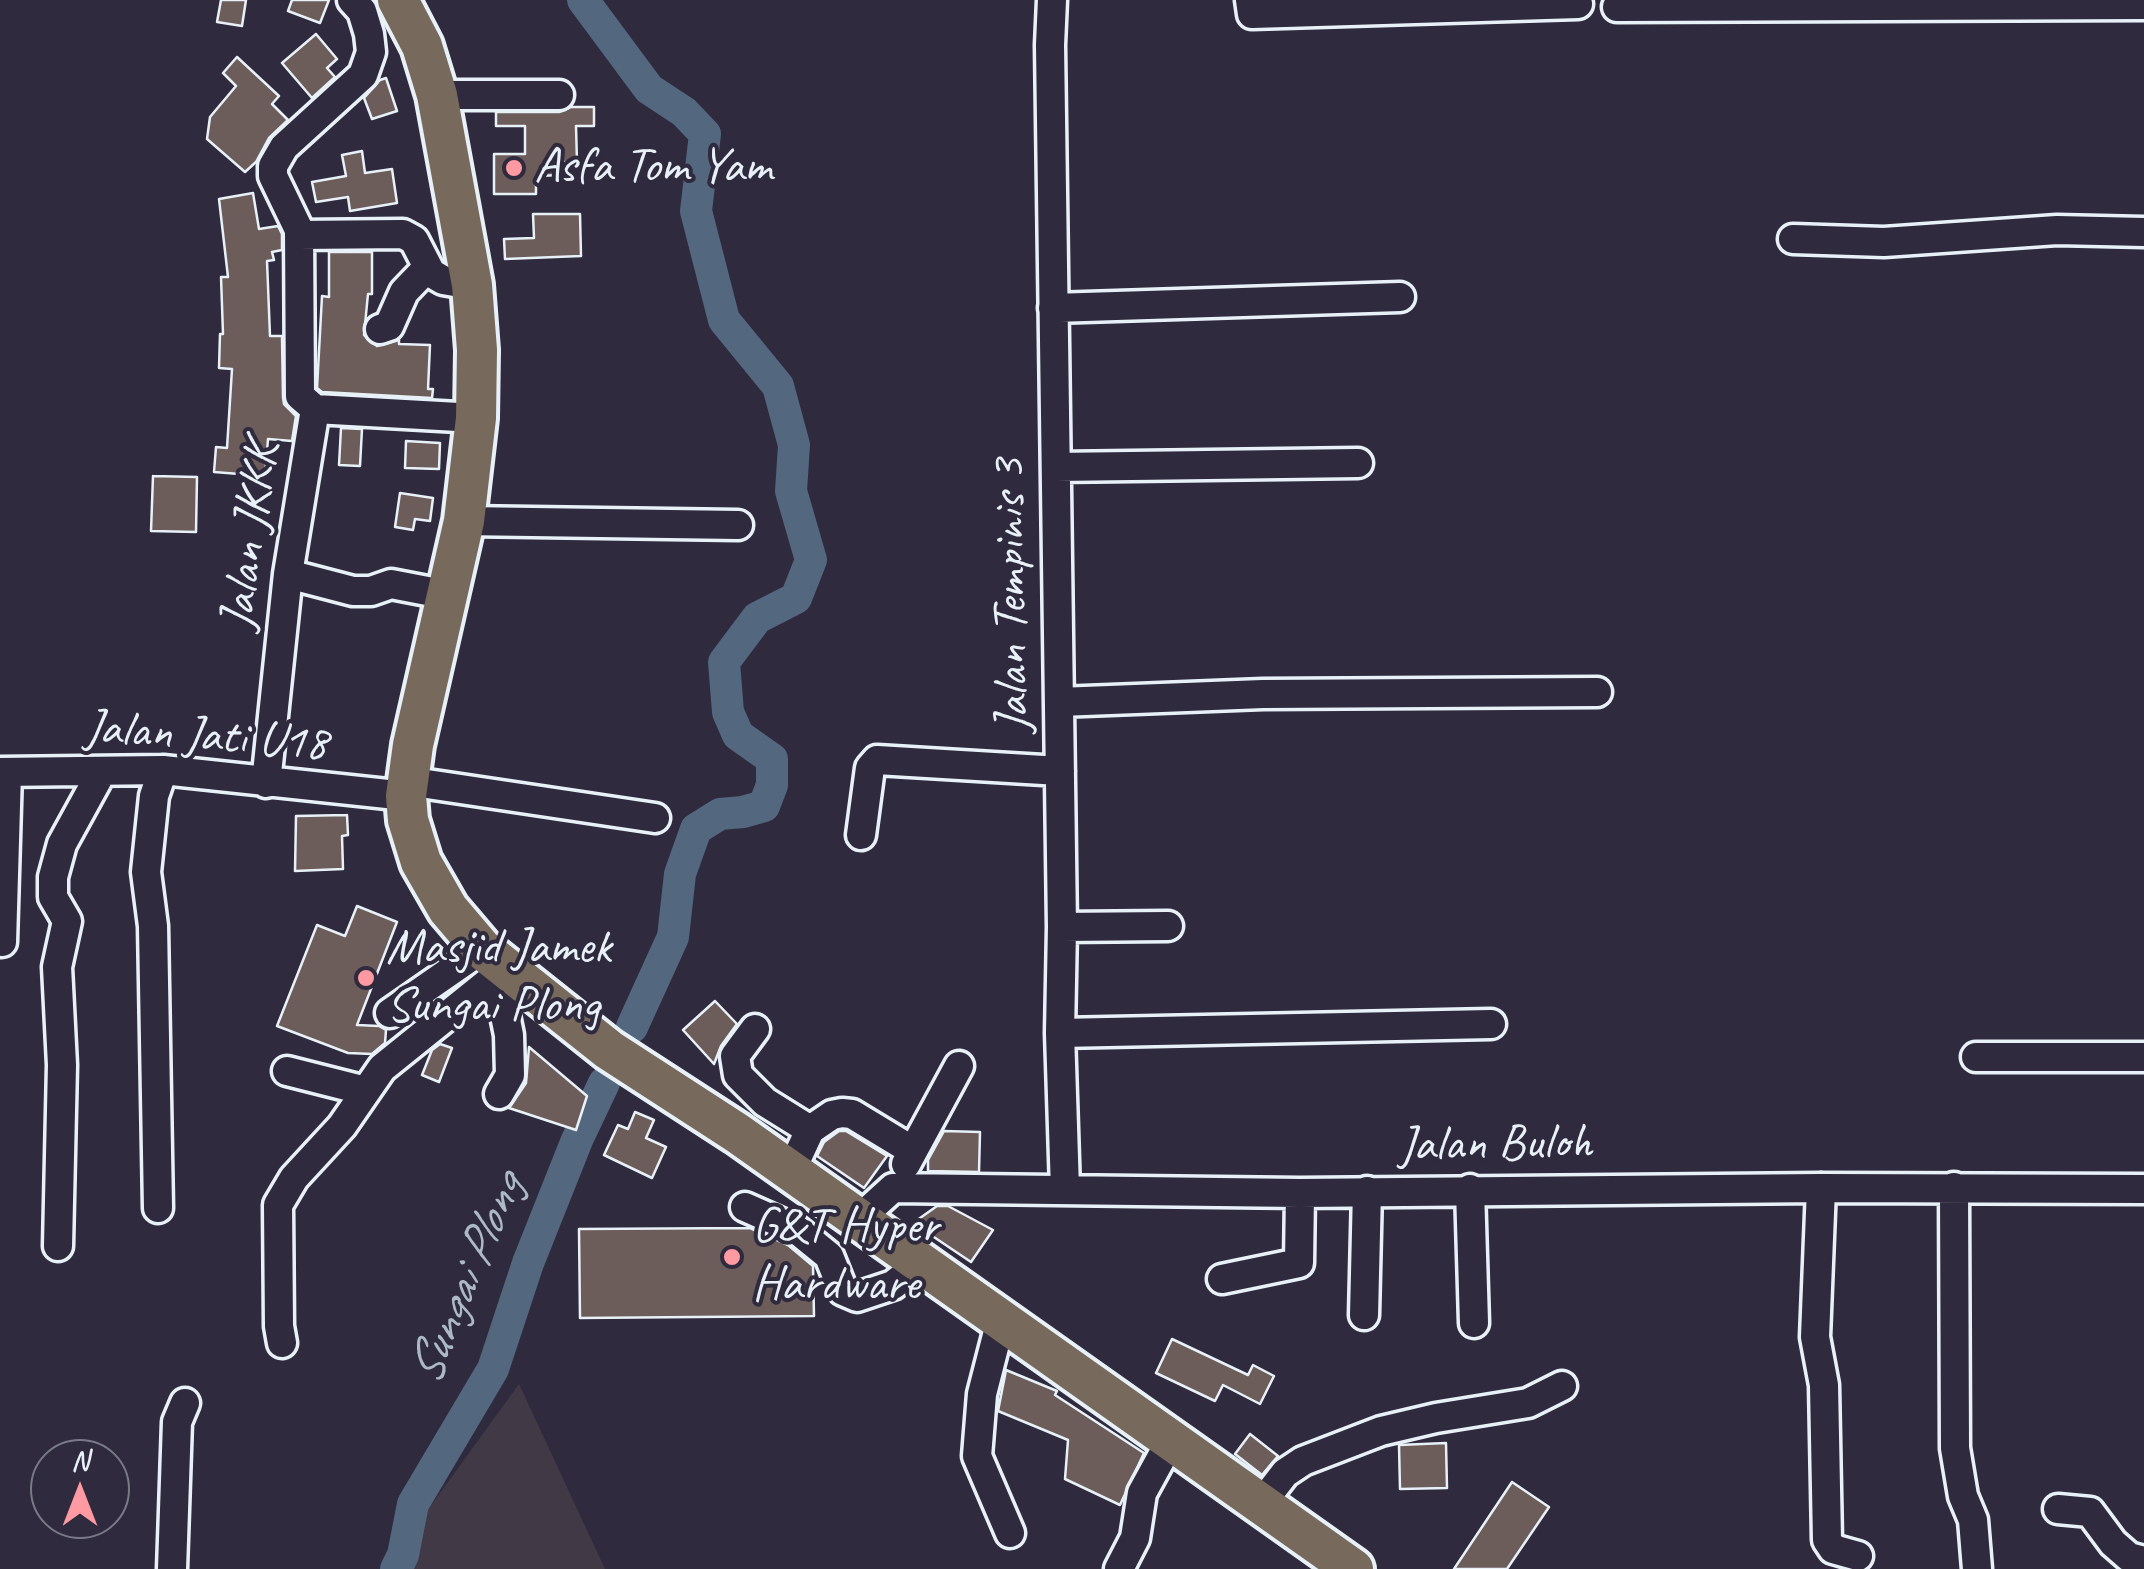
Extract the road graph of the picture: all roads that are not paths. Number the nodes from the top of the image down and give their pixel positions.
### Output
1 (352, 0) edge
2 (398, 0) edge
3 (1052, 0) edge
4 (1250, 0) edge
5 (1578, 4) dead end
6 (2144, 5) edge
7 (1617, 6) dead end
8 (437, 95) junction
9 (558, 95) dead end
10 (2144, 232) edge
11 (299, 235) junction
12 (1793, 239) dead end
13 (428, 267) junction
14 (472, 285) junction
15 (1400, 297) dead end
16 (1054, 308) junction
17 (380, 329) dead end
18 (315, 409) junction
19 (476, 418) junction
20 (1358, 462) dead end
21 (1056, 468) junction
22 (464, 521) junction
23 (738, 525) dead end
24 (288, 574) junction
25 (448, 594) junction
26 (1596, 692) dead end
27 (1059, 702) junction
28 (163, 770) junction
29 (4, 772) edge
30 (101, 772) junction
31 (1060, 772) junction
32 (266, 783) junction
33 (407, 789) junction
34 (654, 818) dead end
35 (861, 835) dead end
36 (1168, 926) dead end
37 (1062, 927) junction
38 (2, 942) edge
39 (495, 965) junction
40 (462, 1005) junction
41 (390, 1012) dead end
42 (1491, 1024) dead end
43 (756, 1029) dead end
44 (1060, 1033) junction
45 (510, 1035) junction
46 (1976, 1057) dead end
47 (2144, 1057) edge
48 (959, 1066) dead end
49 (287, 1071) dead end
50 (366, 1090) junction
51 (500, 1094) dead end
52 (764, 1102) junction
53 (810, 1130) junction
54 (737, 1133) junction
55 (913, 1151) junction
56 (791, 1170) junction
57 (1954, 1187) junction
58 (893, 1188) junction
59 (1821, 1188) junction
60 (1470, 1189) junction
61 (2144, 1189) edge
62 (1065, 1190) junction
63 (1368, 1192) junction
64 (1300, 1193) junction
65 (745, 1206) dead end
66 (158, 1208) dead end
67 (859, 1219) junction
68 (58, 1246) dead end
69 (921, 1263) junction
70 (1222, 1279) dead end
71 (1364, 1315) dead end
72 (1001, 1320) junction
73 (1474, 1324) dead end
74 (282, 1342) dead end
75 (1562, 1386) dead end
76 (185, 1403) dead end
77 (1171, 1440) junction
78 (1260, 1504) junction
79 (2058, 1509) dead end
80 (1010, 1532) dead end
81 (1858, 1556) dead end
82 (2144, 1562) edge
83 (1336, 1564) edge
84 (172, 1569) edge
85 (1120, 1569) edge
86 (1977, 1569) edge

1 - 11 street, Jalan JKKK
2 - 8 highway
3 - 16 street, Jalan Tempinis 3
4 - 5 street
6 - 7 street
8 - 9 street
8 - 14 highway
10 - 12 street
11 - 13 street
11 - 18 street, Jalan JKKK
13 - 14 street
13 - 17 street
14 - 19 highway
15 - 16 street
16 - 21 street, Jalan Tempinis 3
18 - 19 street
18 - 24 street, Jalan JKKK
19 - 22 highway
20 - 21 street
21 - 27 street, Jalan Tempinis 3
22 - 23 street
22 - 25 highway
24 - 25 street
24 - 32 street, Jalan JKKK
25 - 33 highway
26 - 27 street
27 - 31 street, Jalan Tempinis 3
28 - 30 street, Jalan Jati U18
28 - 32 street, Jalan Jati U18
28 - 66 street
29 - 30 street, Jalan Jati U18
29 - 38 street
30 - 68 street
31 - 35 street
31 - 37 street, Jalan Tempinis 3
32 - 33 street, Jalan Jati U18
33 - 34 street, Jalan Jati U18
33 - 39 highway
36 - 37 street
37 - 44 street, Jalan Tempinis 3
39 - 40 street
39 - 41 street
39 - 45 street
39 - 54 highway
40 - 45 street
40 - 50 street
42 - 44 street
43 - 52 street
44 - 62 street, Jalan Tempinis 3
45 - 51 street
46 - 47 street
48 - 55 street
49 - 50 street
50 - 74 street
52 - 53 street
52 - 54 street
53 - 55 street
53 - 56 street
54 - 56 highway
55 - 58 street
56 - 67 highway
57 - 59 street, Jalan Buloh
57 - 61 street, Jalan Buloh
57 - 86 street
58 - 62 street, Jalan Buloh
58 - 67 street
59 - 60 street, Jalan Buloh
59 - 81 street
60 - 63 street, Jalan Buloh
60 - 73 street
62 - 64 street, Jalan Buloh
63 - 64 street, Jalan Buloh
63 - 71 street
64 - 70 street
65 - 69 street
67 - 69 highway
69 - 72 highway
72 - 77 highway
72 - 80 street
75 - 78 street
76 - 84 street
77 - 78 highway
77 - 85 street
78 - 83 highway
79 - 82 street

